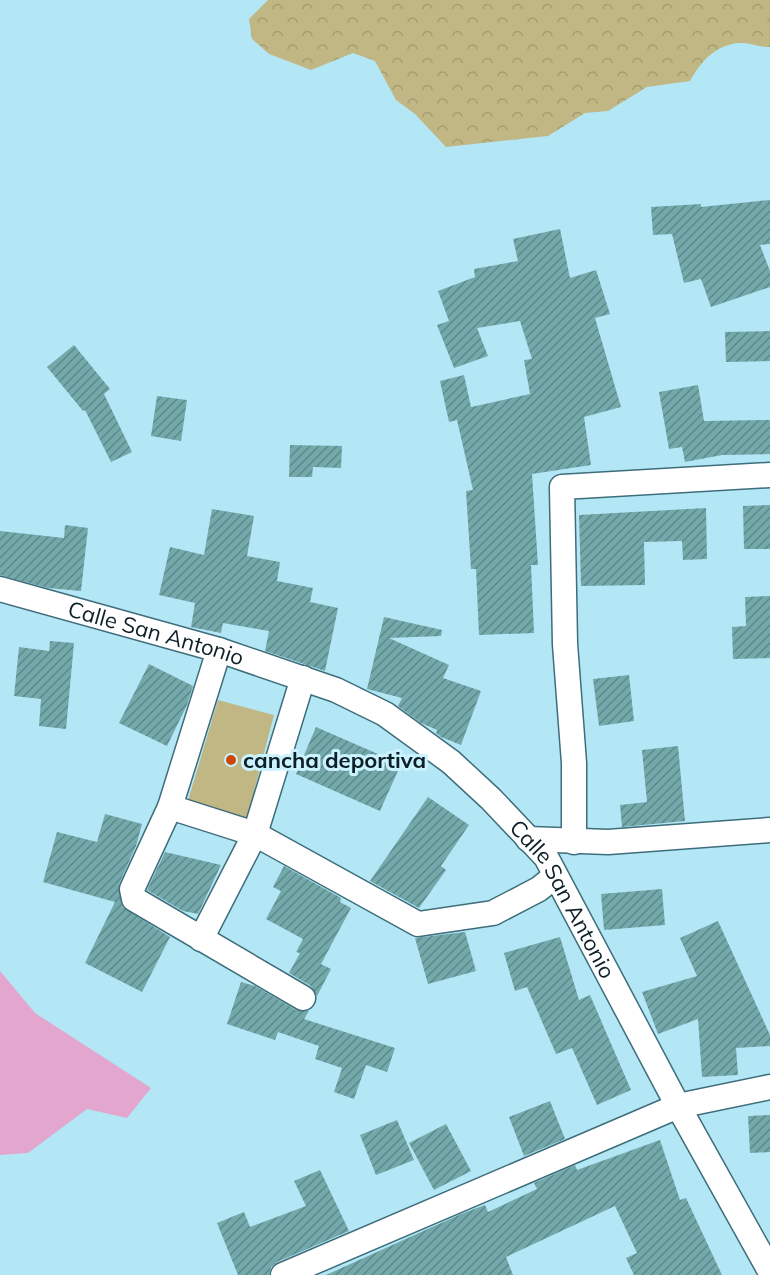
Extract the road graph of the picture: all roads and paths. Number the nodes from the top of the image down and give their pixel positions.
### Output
1 (770, 475) edge
2 (0, 588) edge
3 (219, 650) junction
4 (303, 678) junction
5 (170, 807) junction
6 (770, 830) edge
7 (255, 834) junction
8 (528, 839) junction
9 (574, 842) junction
10 (555, 876) junction
11 (201, 939) junction
12 (303, 998) dead end
13 (770, 1087) edge
14 (678, 1106) junction
15 (770, 1271) edge
16 (283, 1275) edge

1 - 9 street
2 - 3 street, Calle San Antonio
3 - 4 street, Calle San Antonio
3 - 5 street
4 - 7 street
4 - 8 street, Calle San Antonio
5 - 7 street
5 - 11 street
6 - 9 street
7 - 10 street
7 - 11 street
8 - 9 street
8 - 10 street, Calle San Antonio
10 - 14 street, Calle San Antonio
11 - 12 street
13 - 14 street
14 - 15 street, Calle San Antonio
14 - 16 street

